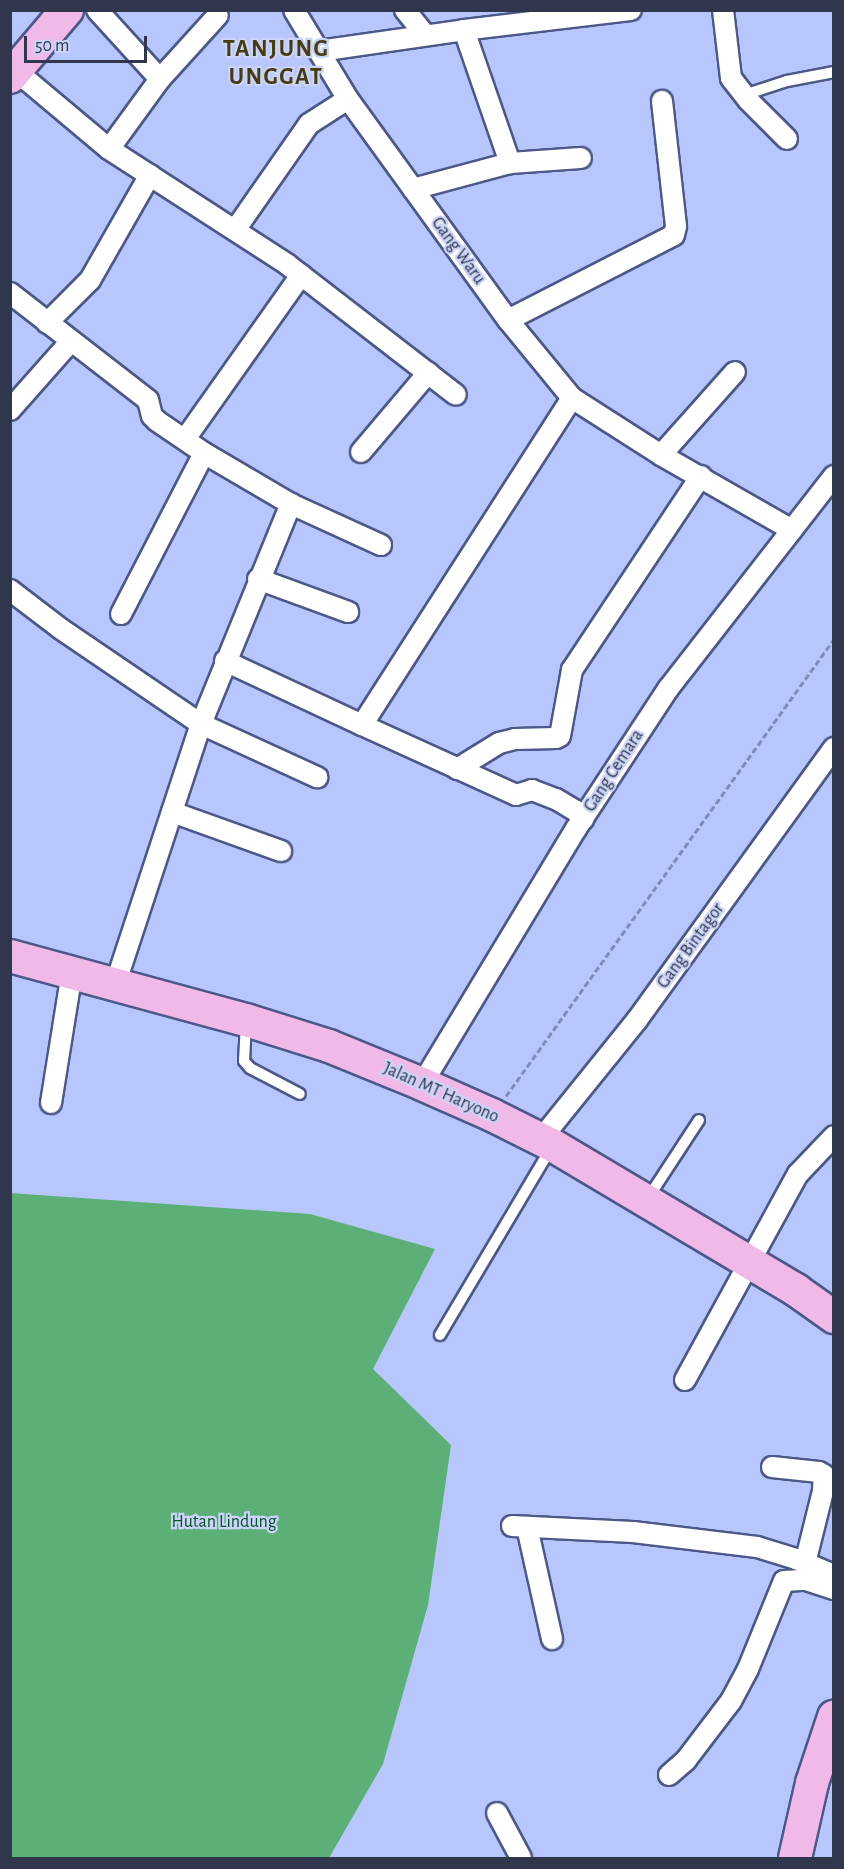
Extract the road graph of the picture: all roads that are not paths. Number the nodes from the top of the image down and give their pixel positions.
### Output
1 (97, 10) edge
2 (294, 10) edge
3 (405, 10) edge
4 (632, 10) edge
5 (723, 10) edge
6 (64, 11) edge
7 (218, 15) dead end
8 (464, 30) junction
9 (425, 35) junction
10 (319, 51) junction
11 (834, 72) edge
12 (13, 74) edge
13 (160, 79) junction
14 (744, 95) junction
15 (348, 99) junction
16 (662, 101) dead end
17 (787, 140) dead end
18 (109, 149) junction
19 (581, 158) dead end
20 (510, 162) junction
21 (150, 175) junction
22 (413, 189) junction
23 (235, 230) junction
24 (301, 275) junction
25 (10, 293) edge
26 (508, 320) junction
27 (48, 323) junction
28 (71, 341) junction
29 (735, 372) dead end
30 (429, 373) junction
31 (456, 394) dead end
32 (572, 398) junction
33 (10, 410) edge
34 (185, 439) junction
35 (361, 452) dead end
36 (204, 453) junction
37 (661, 455) junction
38 (701, 476) junction
39 (834, 476) edge
40 (291, 504) junction
41 (792, 530) junction
42 (381, 545) dead end
43 (258, 579) junction
44 (10, 590) edge
45 (348, 612) dead end
46 (121, 614) dead end
47 (225, 661) junction
48 (201, 724) junction
49 (362, 725) junction
50 (834, 748) edge
51 (457, 769) junction
52 (317, 777) dead end
53 (172, 812) junction
54 (583, 819) junction
55 (280, 851) dead end
56 (10, 956) edge
57 (72, 972) junction
58 (115, 985) junction
59 (246, 1020) junction
60 (422, 1084) junction
61 (300, 1094) dead end
62 (51, 1103) dead end
63 (699, 1120) dead end
64 (834, 1136) edge
65 (547, 1142) junction
66 (646, 1201) junction
67 (748, 1262) junction
68 (834, 1317) edge
69 (440, 1335) dead end
70 (685, 1380) dead end
71 (772, 1467) dead end
72 (805, 1563) junction
73 (834, 1575) edge
74 (834, 1589) edge
75 (552, 1639) dead end
76 (834, 1717) edge
77 (669, 1775) dead end
78 (497, 1813) dead end
79 (521, 1858) edge
80 (795, 1858) edge

1 - 13 street
2 - 10 street, Gang Waru
3 - 9 street
4 - 8 street
5 - 14 street
6 - 12 main road
7 - 13 street
8 - 9 street
8 - 20 street
9 - 10 street
10 - 15 street, Gang Waru
11 - 14 lane
12 - 18 street
13 - 18 street
14 - 17 street
15 - 22 street, Gang Waru
15 - 23 street
16 - 26 street
18 - 21 street
19 - 20 street
20 - 22 street
21 - 23 street
21 - 27 street
22 - 26 street, Gang Waru
23 - 24 street
24 - 30 street
24 - 34 street
25 - 27 street
26 - 32 street, Gang Waru
27 - 28 street
28 - 33 street
28 - 34 street
29 - 37 street
30 - 31 street
30 - 35 street
32 - 37 street, Gang Waru
32 - 49 street
34 - 36 street
36 - 40 street
36 - 46 street
37 - 38 street, Gang Waru
38 - 41 street
38 - 51 street
39 - 41 street, Gang Cemara
40 - 42 street
40 - 43 street
41 - 54 street, Gang Cemara
43 - 45 street
43 - 47 street
44 - 48 street
47 - 48 street
47 - 49 street
48 - 52 street
48 - 53 street
49 - 51 street
50 - 65 street, Gang Bintagor
51 - 54 street
53 - 55 street
53 - 58 street
54 - 60 street, Gang Cemara
56 - 57 main road, Jalan MT Haryono
57 - 58 main road, Jalan MT Haryono
57 - 62 street
58 - 59 main road, Jalan MT Haryono
59 - 60 main road, Jalan MT Haryono
59 - 61 lane
60 - 65 main road, Jalan MT Haryono
63 - 66 lane
64 - 67 street
65 - 66 main road, Jalan MT Haryono
65 - 69 lane
66 - 67 main road, Jalan MT Haryono
67 - 68 main road, Jalan MT Haryono
67 - 70 street
71 - 72 street
72 - 73 street
72 - 75 street
74 - 77 street
76 - 80 main road
78 - 79 street

